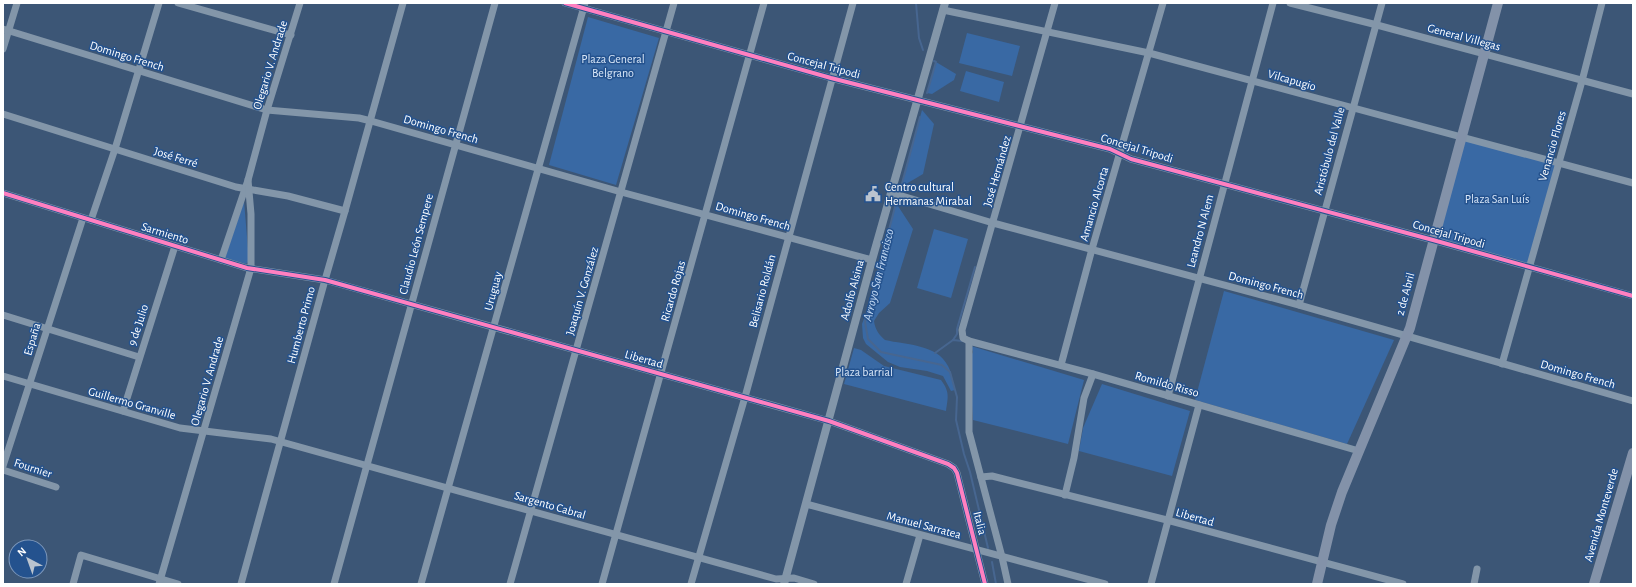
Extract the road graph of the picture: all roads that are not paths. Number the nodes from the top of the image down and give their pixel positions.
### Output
1 (17, 3) edge
2 (159, 3) edge
3 (178, 3) edge
4 (300, 3) edge
5 (403, 3) edge
6 (495, 3) edge
7 (565, 3) edge
8 (674, 3) edge
9 (764, 3) edge
10 (853, 3) edge
11 (1055, 3) edge
12 (1163, 3) edge
13 (1273, 3) edge
14 (1290, 3) edge
15 (1382, 3) edge
16 (1498, 3) edge
17 (1602, 3) edge
18 (584, 6) edge
19 (944, 7) edge
20 (1377, 25) junction
21 (6, 30) edge
22 (666, 30) junction
23 (1047, 32) junction
24 (291, 35) junction
25 (3, 49) edge
26 (1149, 53) junction
27 (749, 54) junction
28 (1484, 54) junction
29 (139, 71) junction
30 (831, 78) junction
31 (1252, 80) junction
32 (1582, 81) junction
33 (1633, 94) edge
34 (918, 100) junction
35 (1352, 108) junction
36 (267, 110) junction
37 (3, 114) edge
38 (371, 121) junction
39 (1021, 126) junction
40 (1462, 137) junction
41 (455, 145) junction
42 (115, 149) junction
43 (1120, 154) junction
44 (1559, 163) junction
45 (538, 168) junction
46 (1225, 183) junction
47 (1633, 183) edge
48 (247, 189) junction
49 (3, 192) edge
50 (621, 192) junction
51 (892, 193) junction
52 (345, 211) junction
53 (1324, 211) junction
54 (705, 214) junction
55 (83, 218) junction
56 (91, 220) junction
57 (993, 223) junction
58 (788, 238) junction
59 (1433, 240) junction
60 (175, 246) junction
61 (1092, 249) junction
62 (220, 260) junction
63 (872, 260) junction
64 (1530, 267) junction
65 (251, 268) junction
66 (1198, 278) junction
67 (325, 280) junction
68 (1633, 296) edge
69 (411, 305) junction
70 (1299, 305) junction
71 (3, 315) edge
72 (494, 328) junction
73 (46, 329) junction
74 (1407, 336) junction
75 (969, 340) junction
76 (576, 350) junction
77 (139, 357) junction
78 (1502, 364) junction
79 (1061, 365) junction
80 (1093, 374) junction
81 (660, 375) junction
82 (3, 376) edge
83 (30, 384) junction
84 (1168, 396) junction
85 (745, 397) junction
86 (1633, 401) edge
87 (1199, 405) junction
88 (123, 411) junction
89 (829, 421) junction
90 (203, 431) junction
91 (281, 441) junction
92 (1359, 451) junction
93 (1633, 453) edge
94 (3, 466) edge
95 (366, 466) junction
96 (954, 468) joint
97 (3, 470) edge
98 (981, 477) junction
99 (56, 487) dead end
100 (448, 488) junction
101 (1065, 495) junction
102 (806, 504) junction
103 (532, 511) junction
104 (1167, 520) junction
105 (616, 535) junction
106 (920, 535) junction
107 (976, 550) junction
108 (1000, 556) junction
109 (699, 557) junction
110 (1322, 563) junction
111 (1476, 570) dead end
112 (785, 581) edge
113 (160, 582) edge
114 (73, 584) edge
115 (178, 584) edge
116 (241, 584) edge
117 (334, 584) edge
118 (421, 584) edge
119 (510, 584) edge
120 (602, 584) edge
121 (691, 584) edge
122 (814, 584) edge
123 (906, 584) edge
124 (985, 584) edge
125 (1008, 584) edge
126 (1105, 584) edge
127 (1151, 584) edge
128 (1317, 584) edge
129 (1403, 584) edge
130 (1474, 584) edge
131 (1594, 584) edge

1 - 21 street
2 - 29 street
3 - 24 street
4 - 24 street, Olegario V. Andrade
5 - 38 street, Humberto Primo
6 - 41 street, Claudio León Sempere
7 - 18 street, Concejal Tripodi
8 - 22 street, Joaquín V. González
9 - 27 street, Ricardo Rojas
10 - 30 street, Belisario Roldán
11 - 23 street, José Hernández
12 - 26 street, Amancio Alcorta
13 - 31 street, Leandro N Alem
14 - 20 street, General Villegas
15 - 20 street, Aristóbulo del Valle
16 - 28 main road, 2 de Abril
17 - 32 street, Venancio Flores
18 - 22 street, Concejal Tripodi
18 - 45 street, Uruguay
19 - 23 street, Vilcapugio
19 - 34 street, Adolfo Alsina
20 - 28 street, General Villegas
20 - 35 street, Aristóbulo del Valle
21 - 25 street
21 - 29 street, Domingo French
22 - 27 street, Concejal Tripodi
22 - 50 street, Joaquín V. González
23 - 26 street, Vilcapugio
23 - 39 street, José Hernández
24 - 36 street, Olegario V. Andrade
26 - 31 street, Vilcapugio
26 - 43 street, Amancio Alcorta
27 - 30 street, Concejal Tripodi
27 - 54 street, Ricardo Rojas
28 - 32 street, General Villegas
28 - 40 main road, 2 de Abril
29 - 36 street, Domingo French
29 - 42 street
30 - 34 street, Concejal Tripodi
30 - 58 street, Belisario Roldán
31 - 35 street, Vilcapugio
31 - 46 street, Leandro N Alem
32 - 33 street, General Villegas
32 - 44 street, Venancio Flores
34 - 39 street, Concejal Tripodi
34 - 51 street, Adolfo Alsina
35 - 40 street, Vilcapugio
35 - 53 street, Aristóbulo del Valle
36 - 38 street, Domingo French
36 - 48 street, Olegario V. Andrade
37 - 42 street, José Ferré
38 - 41 street, Domingo French
38 - 52 street, Humberto Primo
39 - 43 street, Concejal Tripodi
39 - 57 street, José Hernández
40 - 44 street, Vilcapugio
40 - 59 main road, 2 de Abril
41 - 45 street, Domingo French
41 - 69 street, Claudio León Sempere
42 - 48 street, José Ferré
42 - 56 street
43 - 46 street, Concejal Tripodi
43 - 61 street, Amancio Alcorta
44 - 47 street, Vilcapugio
44 - 64 street, Venancio Flores
45 - 50 street, Domingo French
45 - 72 street, Uruguay
46 - 53 street, Concejal Tripodi
46 - 66 street, Leandro N Alem
48 - 52 street, José Ferré
48 - 62 street, Olegario V. Andrade
48 - 65 street, Olegario V. Andrade
49 - 55 street, Sarmiento
50 - 54 street, Domingo French
50 - 76 street, Joaquín V. González
51 - 57 street, Domingo French
51 - 63 street, Adolfo Alsina
52 - 67 street, Humberto Primo
53 - 59 street, Concejal Tripodi
53 - 70 street, Aristóbulo del Valle
54 - 58 street, Domingo French
54 - 81 street, Ricardo Rojas
55 - 56 street, Sarmiento
55 - 73 street, España
56 - 60 street, Sarmiento
57 - 61 street, Domingo French
57 - 75 street, José Hernández
58 - 63 street, Domingo French
58 - 85 street, Belisario Roldán
59 - 64 street, Concejal Tripodi
59 - 74 main road, 2 de Abril
60 - 62 street, Sarmiento
60 - 77 street, 9 de Julio
61 - 66 street, Domingo French
61 - 79 street, Amancio Alcorta
62 - 65 street, Sarmiento
63 - 89 street, Adolfo Alsina
64 - 68 street, Concejal Tripodi
64 - 78 street, Venancio Flores
65 - 67 street, Sarmiento
65 - 90 street, Olegario V. Andrade
66 - 70 street, Domingo French
66 - 84 street, Leandro N Alem
67 - 69 street, Libertad
67 - 91 street, Humberto Primo
69 - 72 street, Libertad
69 - 95 street, Claudio León Sempere
70 - 74 street, Domingo French
71 - 73 street
72 - 76 street, Libertad
72 - 100 street, Uruguay
73 - 77 street
73 - 83 street, España
74 - 78 street, Domingo French
74 - 92 main road, 2 de Abril
75 - 79 street, Romildo Risso
75 - 98 street, Italia
76 - 81 street, Libertad
76 - 103 street, Joaquín V. González
77 - 88 street, 9 de Julio
78 - 86 street, Domingo French
79 - 80 street, Romildo Risso
80 - 84 street, Romildo Risso
80 - 101 street
81 - 85 street, Libertad
81 - 105 street, Ricardo Rojas
82 - 83 street, Guillermo Granville
83 - 88 street, Guillermo Granville
83 - 94 street, España
84 - 87 street, Romildo Risso
85 - 89 street, Libertad
85 - 109 street, Belisario Roldán
87 - 92 street, Romildo Risso
87 - 104 street
88 - 90 street, Guillermo Granville
89 - 96 street, Libertad
89 - 102 street, Adolfo Alsina
90 - 91 street, Guillermo Granville
90 - 113 street, Olegario V. Andrade
91 - 95 street, Sargento Cabral
91 - 116 street, Humberto Primo
92 - 110 main road, 2 de Abril
93 - 131 main road, Avenida Monteverde
95 - 100 street, Sargento Cabral
95 - 117 street, Claudio León Sempere
96 - 107 street, Italia
97 - 99 street, Fournier
98 - 101 street, Libertad
98 - 108 street, Italia
100 - 103 street, Sargento Cabral
100 - 118 street, Uruguay
101 - 104 street, Libertad
102 - 106 street, Manuel Sarratea
102 - 112 street, Adolfo Alsina
103 - 105 street, Sargento Cabral
103 - 119 street, Joaquín V. González
104 - 110 street, Libertad
104 - 127 street
105 - 109 street, Sargento Cabral
105 - 120 street, Ricardo Rojas
106 - 107 street, Manuel Sarratea
106 - 123 street
107 - 108 street, Manuel Sarratea
107 - 124 street, Italia
108 - 125 street, Italia
108 - 126 street, Manuel Sarratea
109 - 112 street, Sargento Cabral
109 - 121 street, Belisario Roldán
110 - 128 main road, 2 de Abril
110 - 129 street, Libertad
111 - 130 street
112 - 122 street, Sargento Cabral
113 - 114 street
113 - 115 street

